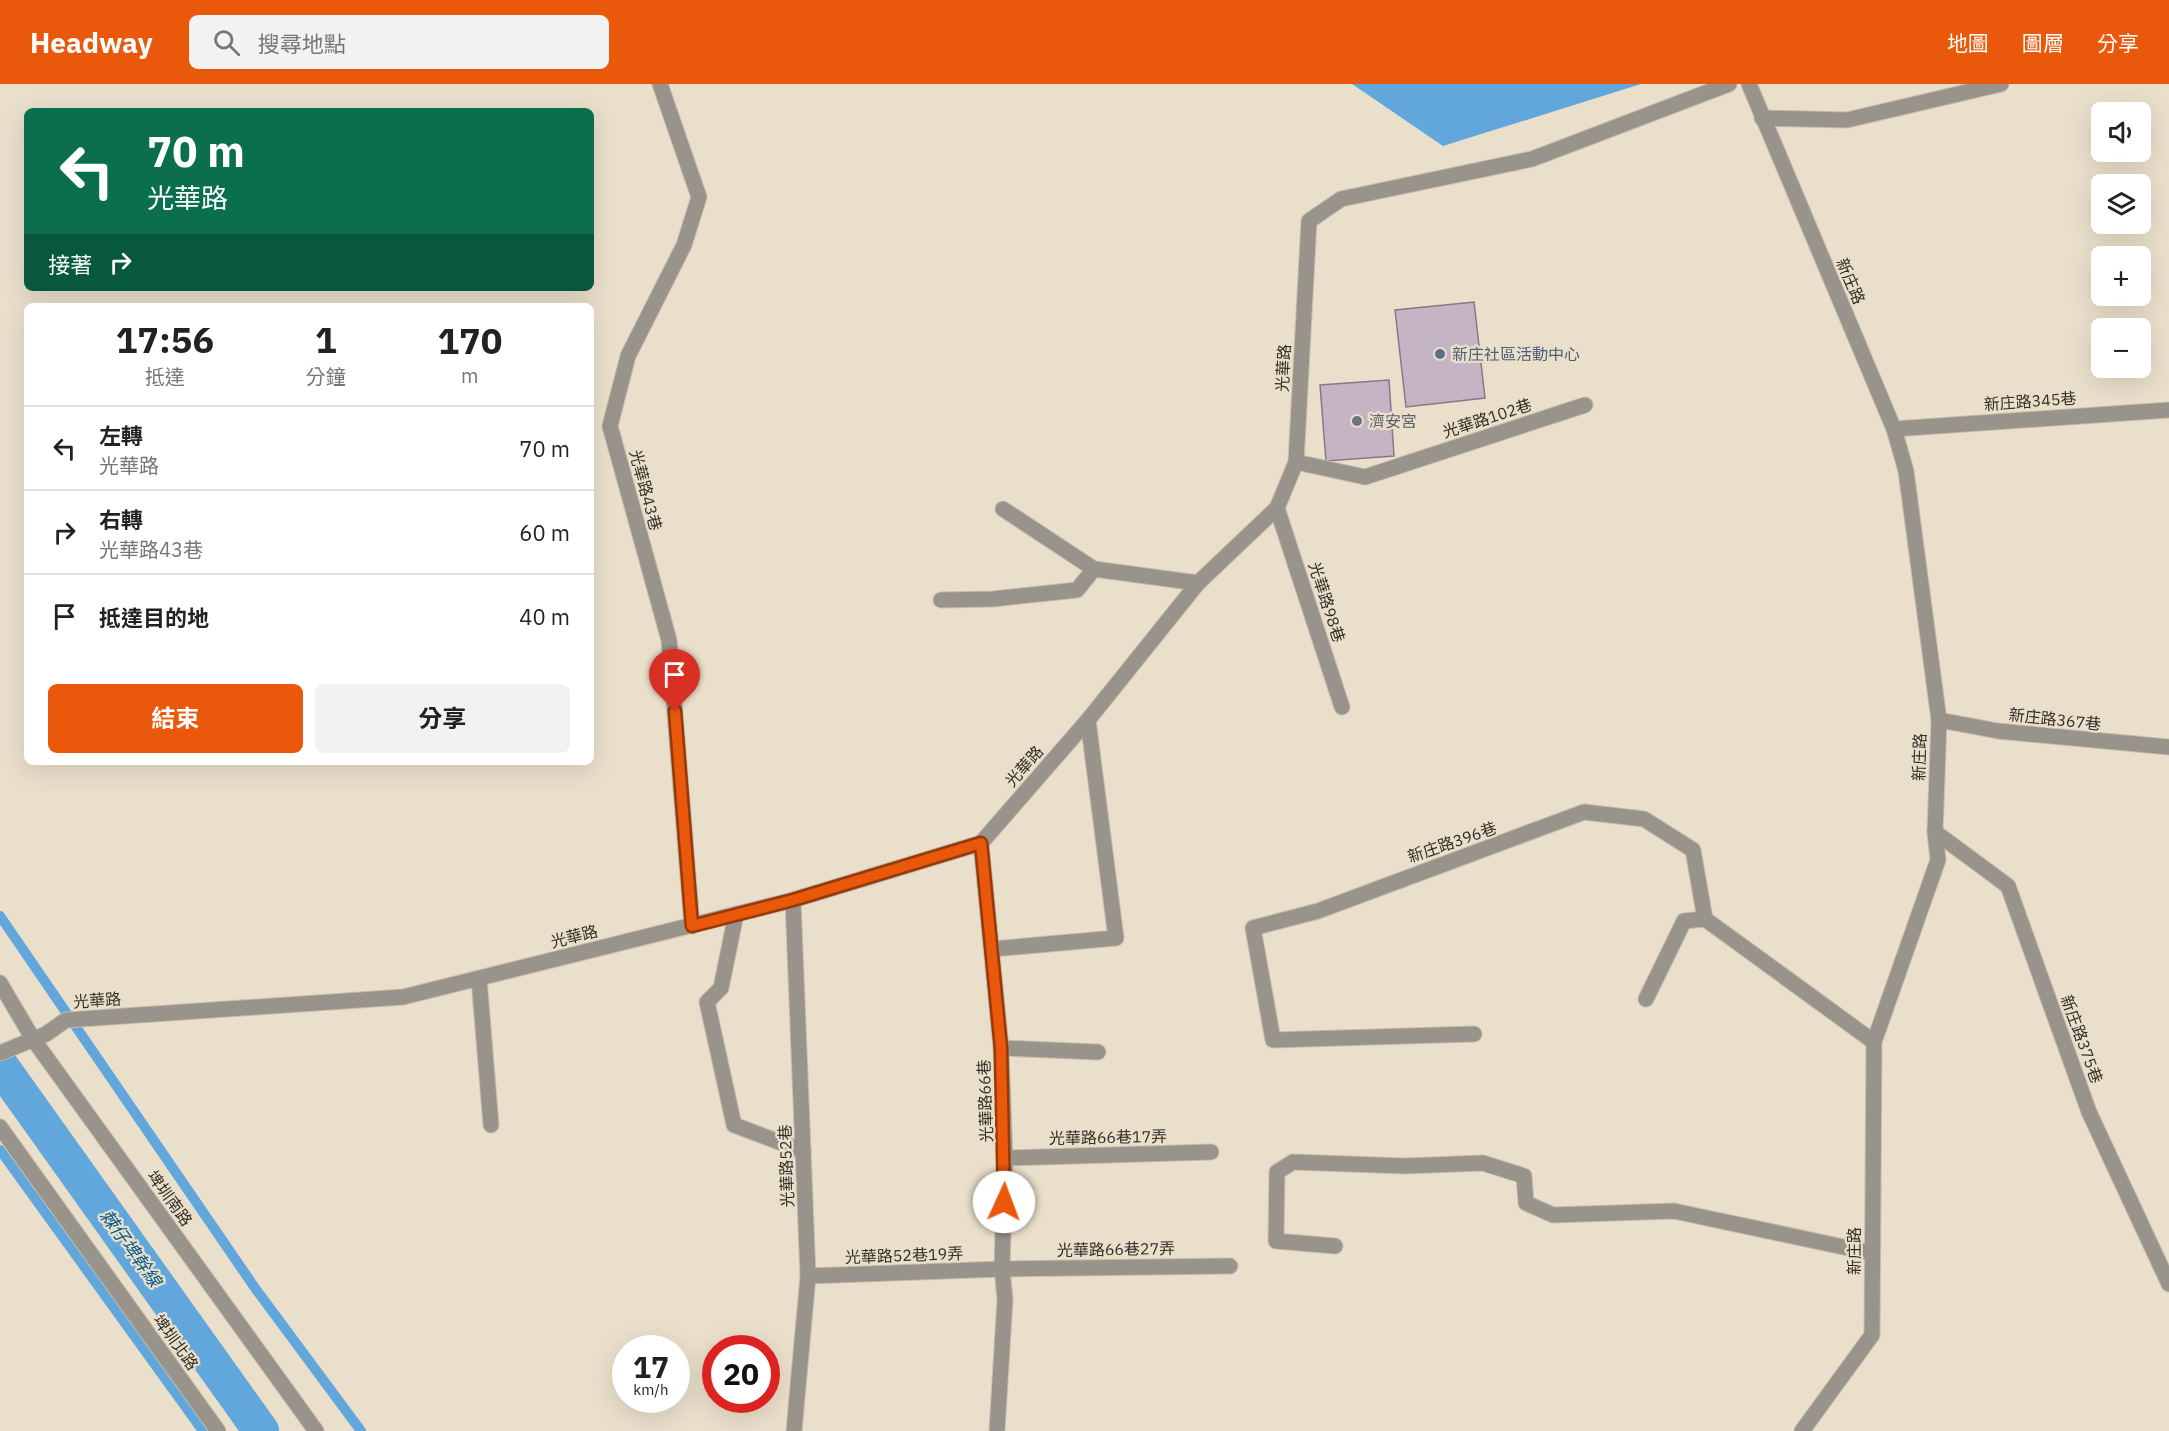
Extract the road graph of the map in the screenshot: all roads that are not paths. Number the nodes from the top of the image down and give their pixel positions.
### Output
1 (660, 84) edge
2 (1729, 84) edge
3 (1749, 84) edge
4 (2001, 84) edge
5 (1940, 92) edge
6 (1762, 118) junction
7 (1585, 405) dead end
8 (2169, 410) edge
9 (1894, 429) junction
10 (1296, 462) junction
11 (1277, 508) junction
12 (1003, 509) dead end
13 (1094, 568) junction
14 (1198, 583) junction
15 (941, 600) dead end
16 (1342, 707) dead end
17 (1088, 720) junction
18 (1939, 720) junction
19 (2169, 747) edge
20 (1935, 832) junction
21 (981, 843) junction
22 (793, 900) junction
23 (736, 914) junction
24 (1705, 919) junction
25 (692, 926) junction
26 (992, 949) junction
27 (480, 979) junction
28 (0, 982) edge
29 (1646, 999) dead end
30 (1474, 1034) dead end
31 (33, 1039) junction
32 (1874, 1042) junction
33 (1001, 1048) junction
34 (1098, 1052) dead end
35 (0, 1053) edge
36 (491, 1125) dead end
37 (0, 1127) edge
38 (804, 1151) junction
39 (1211, 1152) dead end
40 (1005, 1158) junction
41 (1335, 1246) dead end
42 (1872, 1253) junction
43 (1230, 1266) dead end
44 (1002, 1269) junction
45 (808, 1276) junction
46 (2169, 1284) edge
47 (218, 1431) edge
48 (316, 1431) edge
49 (794, 1431) edge
50 (997, 1431) edge
51 (1802, 1431) edge

1 - 25 street, 光華路43巷
2 - 10 street, 光華路
3 - 6 street, 新庄路
4 - 5 street
5 - 6 street
6 - 9 street, 新庄路
7 - 10 street, 光華路102巷
8 - 9 street, 新庄路345巷
9 - 18 street, 新庄路
10 - 11 street, 光華路
11 - 14 street, 光華路
11 - 16 street, 光華路98巷
12 - 13 street
13 - 14 street
13 - 15 street
14 - 17 street, 光華路
17 - 21 street, 光華路
17 - 26 street
18 - 19 street, 新庄路367巷
18 - 20 street, 新庄路
20 - 32 street, 新庄路
20 - 46 street, 新庄路375巷
21 - 22 street, 光華路
21 - 26 street, 光華路66巷
22 - 23 street, 光華路
22 - 38 street, 光華路52巷
23 - 25 street, 光華路
23 - 38 street
24 - 29 street
24 - 30 street, 新庄路396巷
24 - 32 street
25 - 27 street, 光華路
26 - 33 street, 光華路66巷
27 - 31 street, 光華路
27 - 36 street
28 - 31 street, 埤圳南路
31 - 35 street, 光華路
31 - 48 street, 埤圳南路
32 - 42 street, 新庄路
33 - 34 street
33 - 40 street, 光華路66巷
37 - 47 street, 埤圳北路
38 - 45 street, 光華路52巷
39 - 40 street, 光華路66巷17弄
40 - 44 street, 光華路66巷
41 - 42 street
42 - 51 street, 新庄路
43 - 44 street, 光華路66巷27弄
44 - 45 street, 光華路52巷19弄
44 - 50 street, 光華路66巷
45 - 49 street, 光華路52巷

